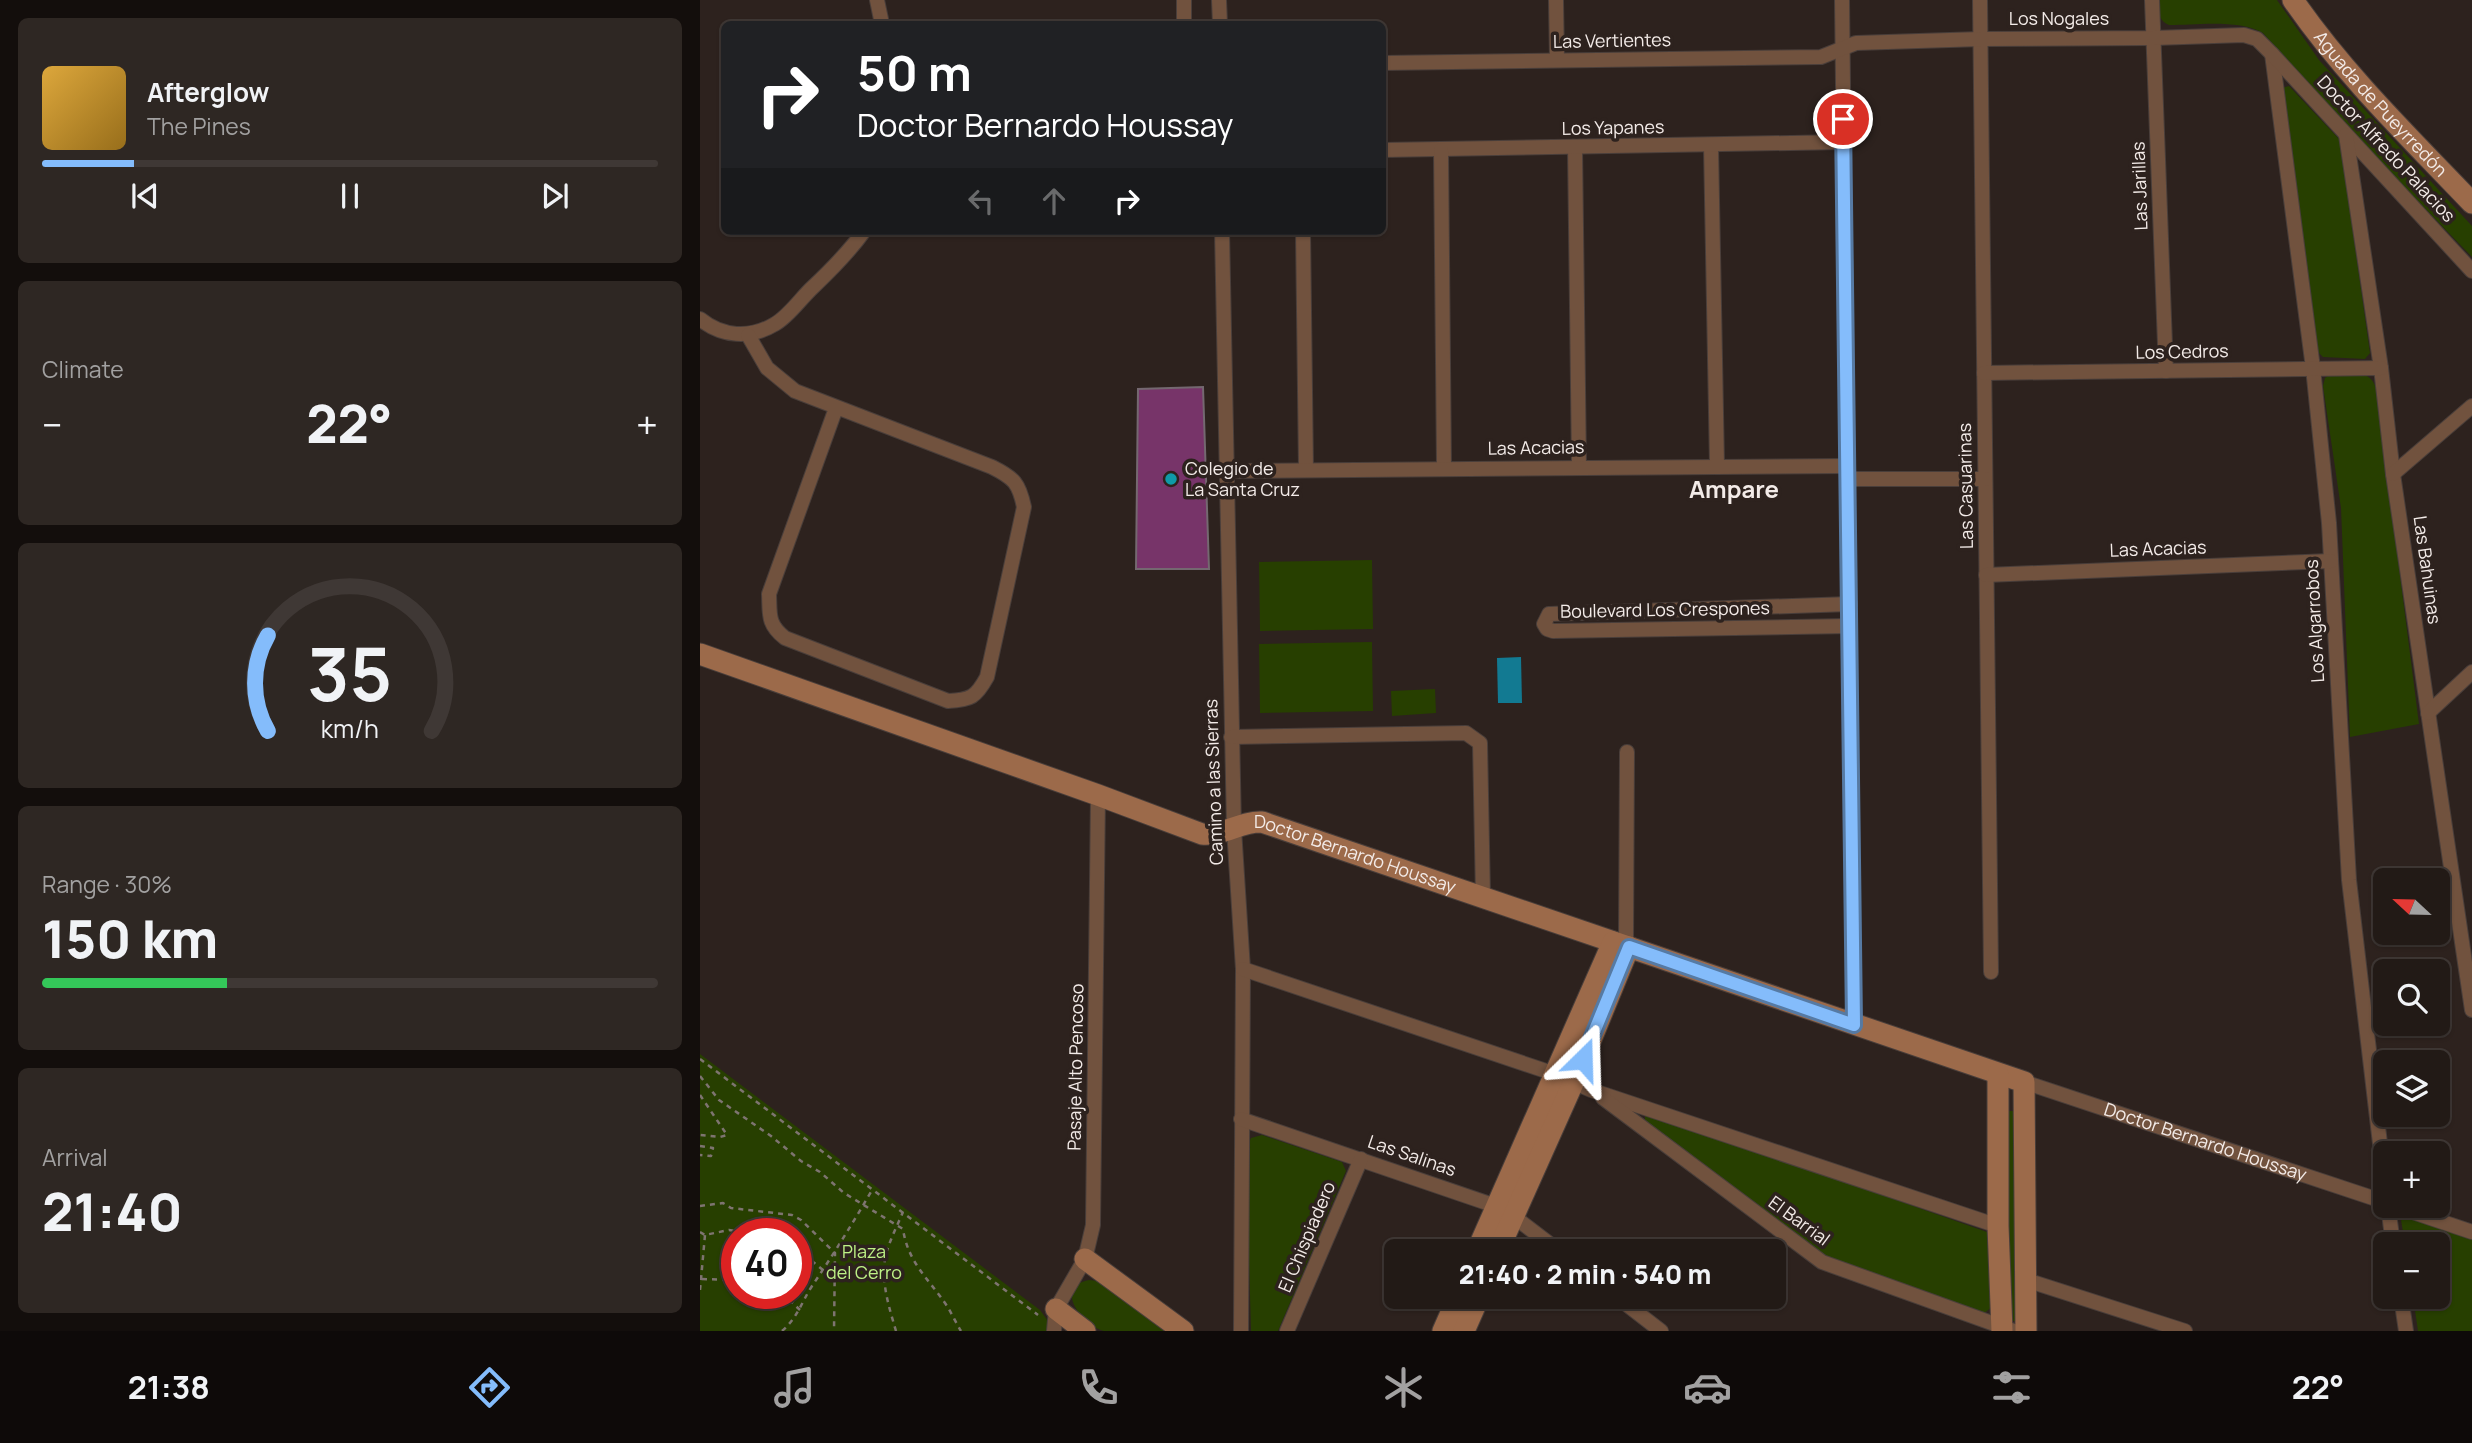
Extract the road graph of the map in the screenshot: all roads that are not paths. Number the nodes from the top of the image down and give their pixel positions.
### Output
1 (877, 0) edge
2 (1184, 0) edge
3 (1219, 0) edge
4 (1556, 0) edge
5 (1842, 0) edge
6 (1980, 0) edge
7 (2152, 0) edge
8 (2293, 0) edge
9 (881, 21) edge
10 (1184, 21) edge
11 (1220, 21) edge
12 (2154, 38) junction
13 (1981, 39) junction
14 (1842, 50) junction
15 (2272, 54) junction
16 (1557, 61) junction
17 (1386, 63) edge
18 (2346, 135) junction
19 (1843, 142) junction
20 (1711, 146) junction
21 (1575, 147) junction
22 (1441, 149) junction
23 (1386, 150) edge
24 (2472, 203) edge
25 (861, 235) edge
26 (1222, 235) edge
27 (1303, 235) edge
28 (2472, 271) edge
29 (700, 319) edge
30 (748, 335) junction
31 (2313, 368) junction
32 (2381, 368) junction
33 (2166, 372) junction
34 (1984, 373) junction
35 (2472, 406) edge
36 (836, 408) junction
37 (1717, 465) junction
38 (1579, 467) junction
39 (1444, 469) junction
40 (1306, 470) junction
41 (1226, 471) junction
42 (1848, 472) junction
43 (2393, 474) junction
44 (1985, 479) junction
45 (2331, 561) junction
46 (1986, 575) junction
47 (1850, 604) junction
48 (1850, 626) junction
49 (700, 654) edge
50 (2472, 672) edge
51 (2428, 713) junction
52 (1231, 737) junction
53 (1627, 752) dead end
54 (1098, 794) junction
55 (1234, 829) junction
56 (1483, 898) junction
57 (1623, 945) junction
58 (2469, 960) edge
59 (1242, 969) junction
60 (1991, 972) dead end
61 (2472, 1010) edge
62 (1854, 1025) junction
63 (2011, 1078) junction
64 (1573, 1082) junction
65 (1241, 1119) junction
66 (2380, 1141) edge
67 (1361, 1159) junction
68 (2373, 1200) edge
69 (1505, 1211) junction
70 (2431, 1218) edge
71 (1998, 1226) junction
72 (2472, 1232) edge
73 (1485, 1239) edge
74 (1500, 1239) edge
75 (1543, 1239) edge
76 (1085, 1259) junction
77 (2026, 1280) junction
78 (1453, 1309) edge
79 (1474, 1309) edge
80 (1633, 1309) edge
81 (2403, 1309) edge
82 (1048, 1313) junction
83 (2006, 1330) edge
84 (1054, 1331) edge
85 (1085, 1331) edge
86 (1183, 1331) edge
87 (1241, 1331) edge
88 (1287, 1331) edge
89 (1443, 1331) edge
90 (1464, 1331) edge
91 (1661, 1331) edge
92 (2026, 1331) edge
93 (2185, 1331) edge
94 (2406, 1331) edge

1 - 9 street
2 - 10 street
3 - 11 street
4 - 16 street
5 - 14 street
6 - 13 street, Las Casuarinas
7 - 12 street, Las Jarillas
8 - 24 street, Aguada de Pueyrredón
12 - 13 street, Los Nogales
12 - 15 street, Los Nogales
12 - 33 street, Las Jarillas
13 - 14 street, Los Nogales
13 - 34 street, Las Casuarinas
14 - 16 street, Las Vertientes
14 - 19 street
15 - 18 street, Doctor Alfredo Palacios
15 - 31 street, Los Algarrobos
16 - 17 street, Las Vertientes
18 - 28 street, Doctor Alfredo Palacios
18 - 32 street, Las Bahuinas
19 - 20 street, Los Yapanes
19 - 42 street
20 - 21 street, Los Yapanes
20 - 37 street
21 - 22 street, Los Yapanes
21 - 38 street
22 - 23 street, Los Yapanes
22 - 39 street
25 - 30 street
26 - 41 street, Camino a las Sierras
27 - 40 street
29 - 30 street
30 - 36 street
31 - 32 street, Los Cedros
31 - 33 street, Los Cedros
31 - 45 street, Los Algarrobos
32 - 43 street, Las Bahuinas
33 - 34 street, Los Cedros
34 - 44 street, Las Casuarinas
35 - 43 street
36 - 36 street
37 - 38 street, Las Acacias
37 - 42 street, Las Acacias
38 - 39 street, Las Acacias
39 - 40 street, Las Acacias
40 - 41 street, Las Acacias
41 - 52 street, Camino a las Sierras
42 - 44 street, Las Acacias
42 - 47 street
43 - 51 street, Las Bahuinas
44 - 46 street, Las Casuarinas
45 - 46 street, Las Acacias
45 - 66 street, Los Algarrobos
46 - 60 street, Las Casuarinas
47 - 48 street
47 - 48 street, Boulevard Los Crespones
48 - 62 street
49 - 54 street, Doctor Bernardo Houssay
50 - 51 street
51 - 58 street, Las Bahuinas
52 - 55 street, Camino a las Sierras
52 - 56 street
53 - 57 street
54 - 55 street, Doctor Bernardo Houssay
54 - 76 street, Pasaje Alto Pencoso
55 - 56 street, Doctor Bernardo Houssay
55 - 59 street, Camino a las Sierras
56 - 57 street, Doctor Bernardo Houssay
57 - 62 street, Doctor Bernardo Houssay
57 - 64 street
58 - 61 street, Las Bahuinas
59 - 64 street, El Barrial
59 - 65 street, Camino a las Sierras
62 - 63 street, Doctor Bernardo Houssay
63 - 68 street, Doctor Bernardo Houssay
63 - 71 street
63 - 77 street
64 - 69 street
64 - 71 street, El Barrial
64 - 83 street, El Barrial
65 - 67 street, Las Salinas
65 - 87 street, Camino a las Sierras
67 - 69 street, Las Salinas
67 - 88 street, El Chispiadero
69 - 73 street
69 - 74 street
69 - 75 street, Las Salinas
70 - 72 street
71 - 83 street
76 - 82 street, Pasaje Alto Pencoso
76 - 86 street
77 - 92 street
77 - 93 street
78 - 89 street
79 - 90 street
80 - 91 street
81 - 94 street
82 - 84 street, Pasaje Alto Pencoso
82 - 85 street

